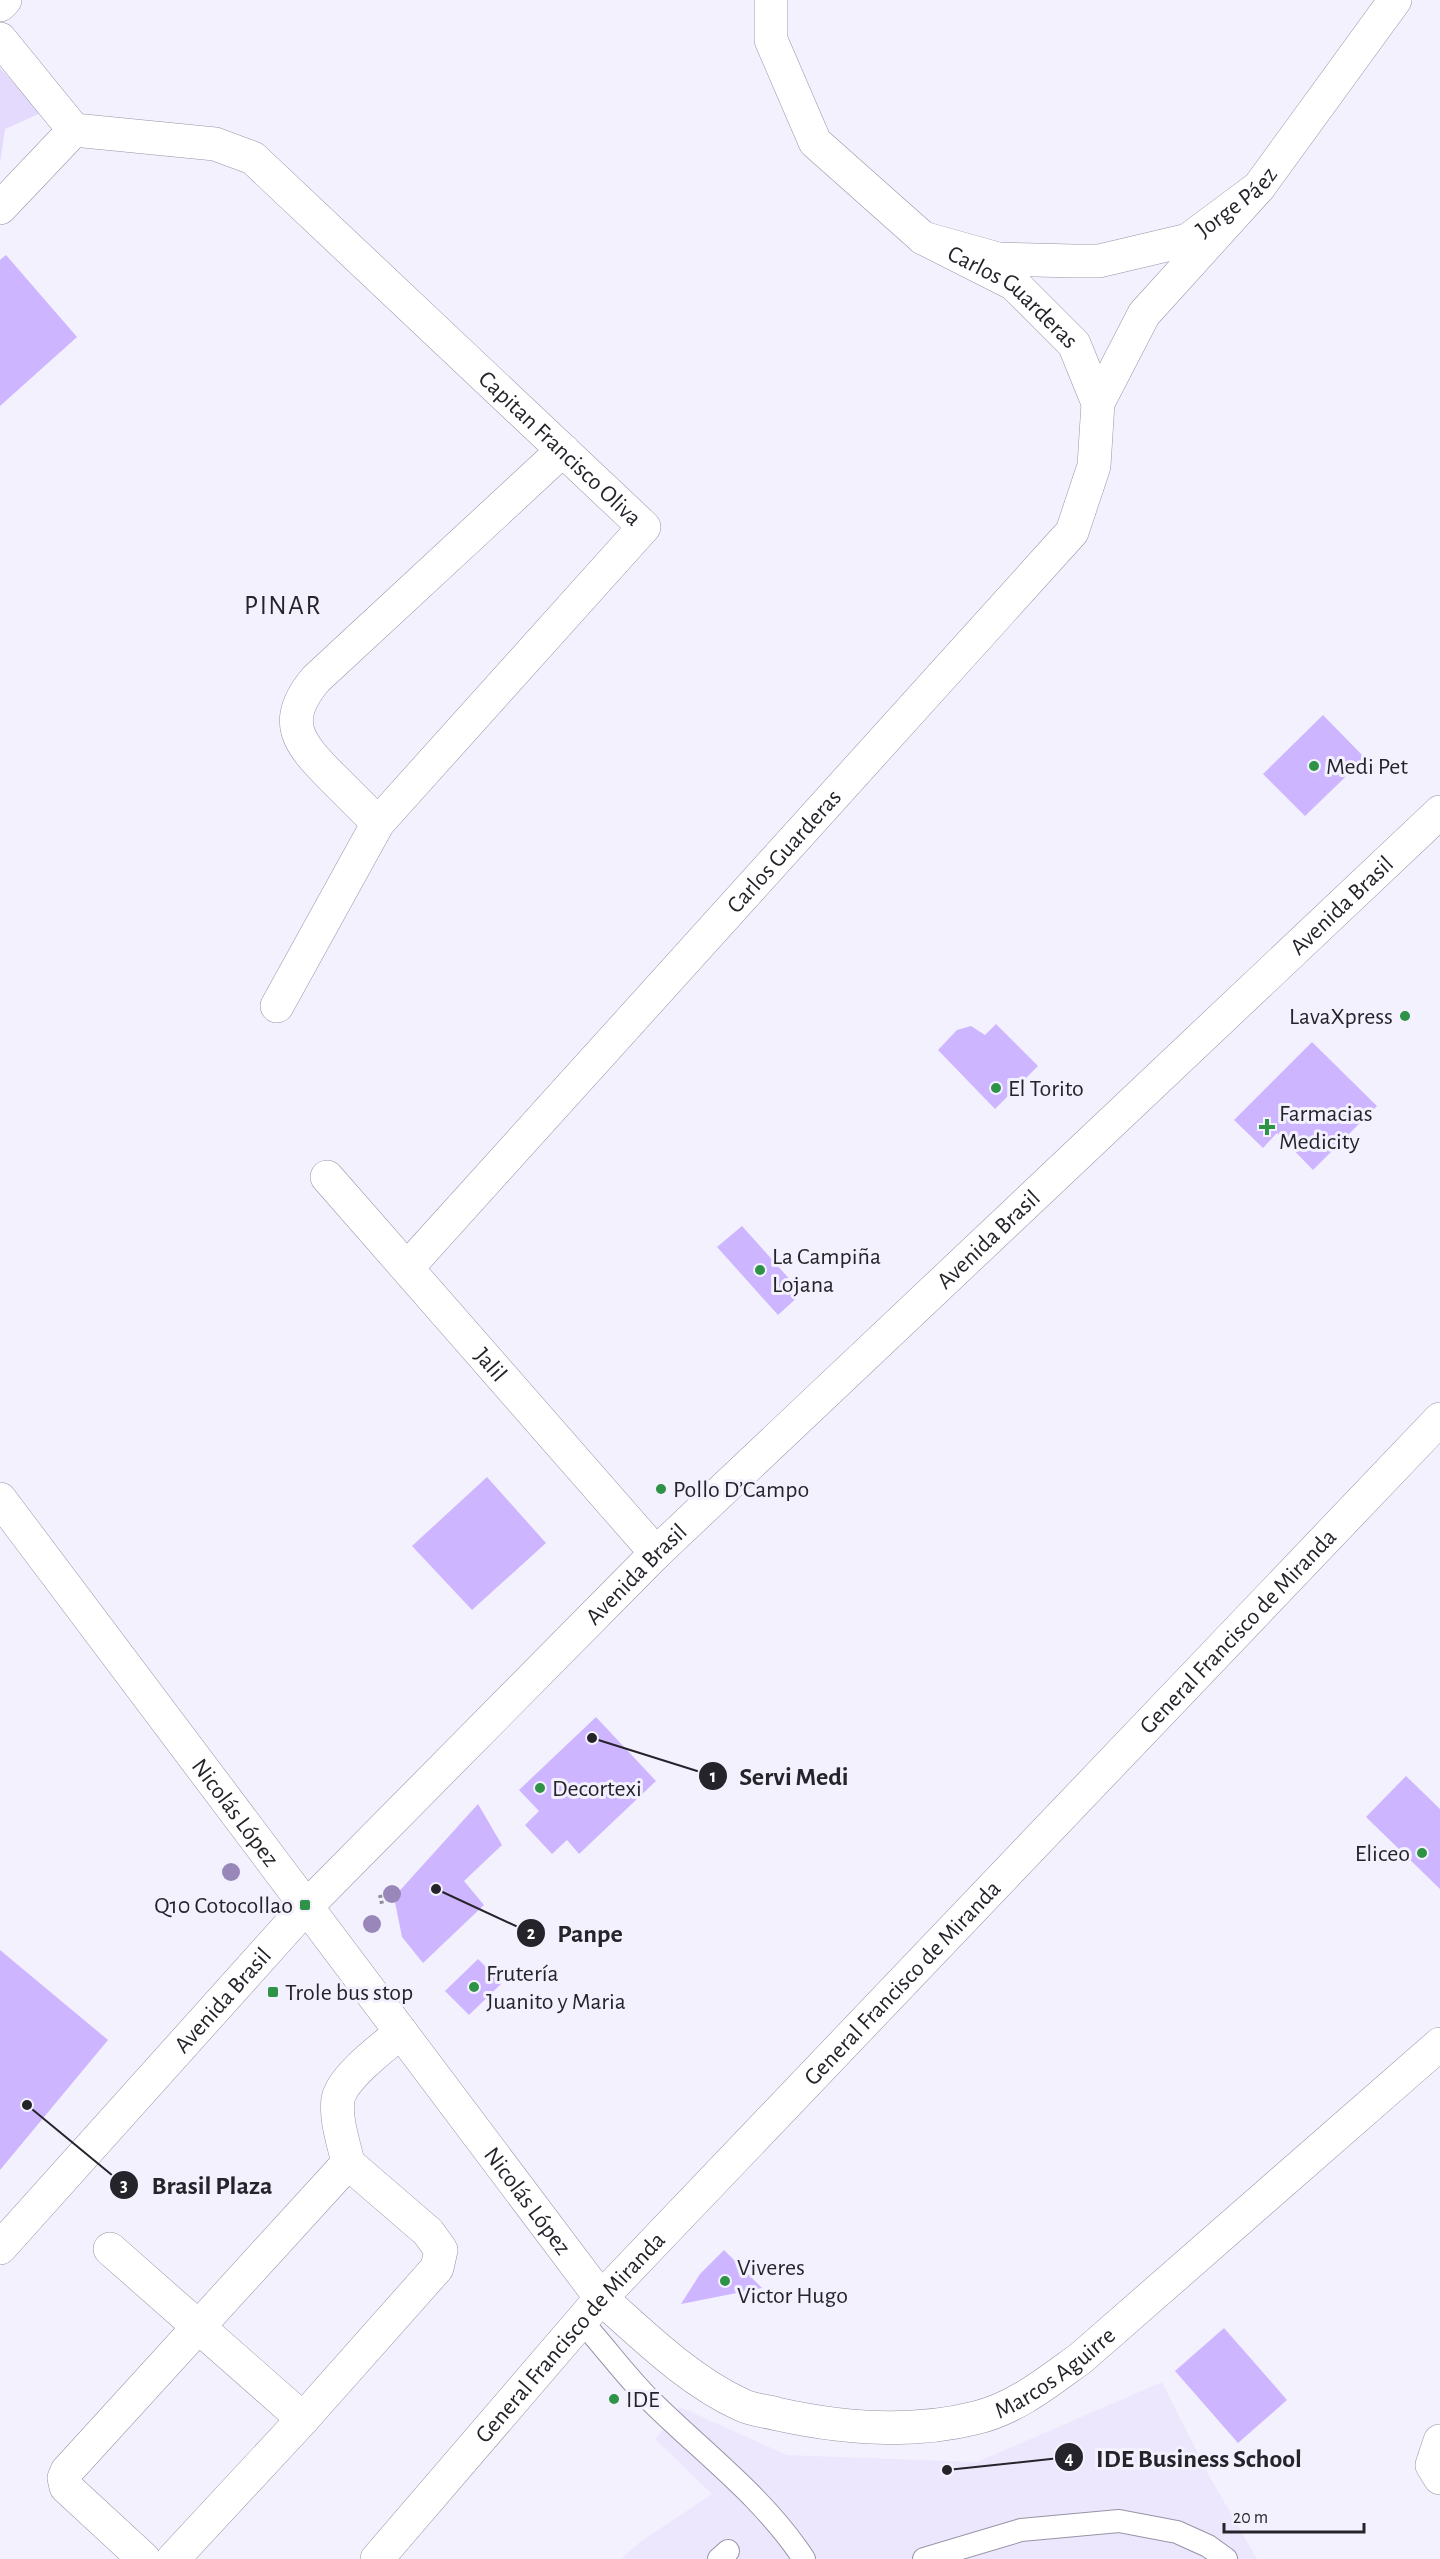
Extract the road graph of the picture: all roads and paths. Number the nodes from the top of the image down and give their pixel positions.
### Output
1 (5, 0) edge
2 (771, 0) edge
3 (1395, 0) edge
4 (0, 5) edge
5 (0, 39) edge
6 (74, 130) junction
7 (1259, 187) junction
8 (0, 208) edge
9 (923, 238) junction
10 (1098, 403) junction
11 (563, 450) junction
12 (1440, 812) edge
13 (378, 823) junction
14 (278, 1006) dead end
15 (327, 1177) dead end
16 (407, 1268) junction
17 (1440, 1419) edge
18 (0, 1499) edge
19 (656, 1553) junction
20 (380, 1895) dead end
21 (382, 1904) dead end
22 (306, 1906) junction
23 (401, 2032) junction
24 (1440, 2044) edge
25 (348, 2163) junction
26 (0, 2248) edge
27 (110, 2249) dead end
28 (591, 2309) junction
29 (198, 2329) junction
30 (303, 2419) junction
31 (1440, 2441) edge
32 (1440, 2478) edge
33 (144, 2559) edge
34 (174, 2559) edge
35 (377, 2559) edge
36 (804, 2559) edge
37 (924, 2559) edge
38 (1226, 2559) edge

1 - 4 street
2 - 9 street
3 - 7 street, Jorge Páez
5 - 6 street
6 - 8 street
6 - 11 street, Capitan Francisco Oliva
7 - 9 street, Jorge Páez
7 - 10 street, Carlos Guarderas
9 - 10 street, Carlos Guarderas
10 - 16 street, Carlos Guarderas
11 - 13 street, Capitan Francisco Oliva
11 - 13 street
12 - 19 street, Avenida Brasil
13 - 14 street, Capitan Francisco Oliva
15 - 16 street, Jalil
16 - 19 street, Jalil
17 - 28 street, General Francisco de Miranda
18 - 22 street, Nicolás López
19 - 22 street, Avenida Brasil
20 - 21 path
22 - 23 street, Nicolás López
22 - 26 street, Avenida Brasil
23 - 25 street
23 - 28 street, Nicolás López
24 - 28 street, Marcos Aguirre
25 - 29 street
25 - 30 street
27 - 29 street
28 - 35 street, General Francisco de Miranda
28 - 36 lane
29 - 30 street
29 - 33 street
30 - 34 street
31 - 32 street
37 - 38 lane

